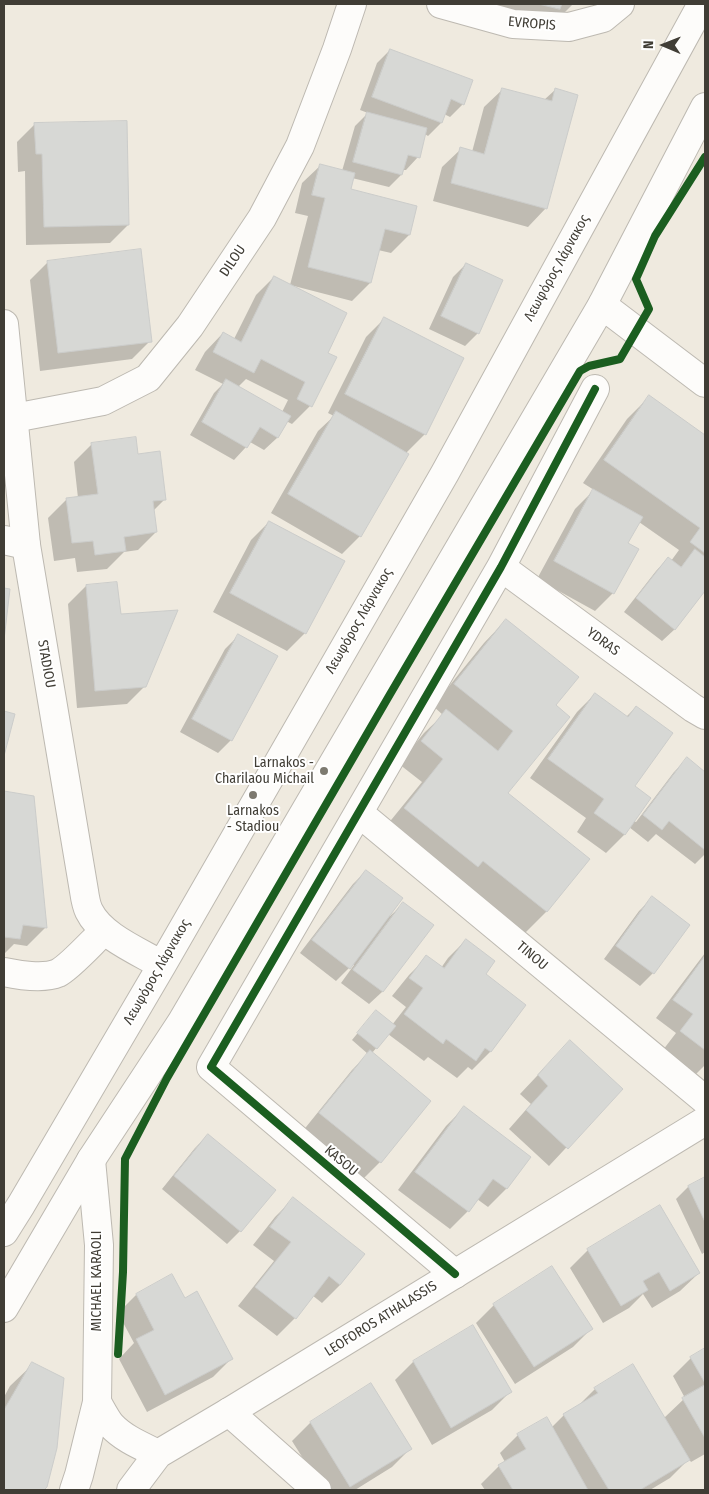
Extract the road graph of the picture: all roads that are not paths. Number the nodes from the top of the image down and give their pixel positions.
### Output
1 (352, 4) edge
2 (441, 4) edge
3 (620, 4) edge
4 (702, 4) edge
5 (705, 107) edge
6 (602, 304) junction
7 (4, 324) edge
8 (705, 383) edge
9 (595, 389) dead end
10 (14, 418) junction
11 (15, 543) edge
12 (501, 567) junction
13 (705, 715) edge
14 (359, 813) junction
15 (104, 931) junction
16 (162, 965) junction
17 (4, 972) edge
18 (705, 1100) edge
19 (705, 1121) edge
20 (92, 1160) junction
21 (4, 1232) edge
22 (454, 1274) junction
23 (4, 1308) edge
24 (97, 1402) junction
25 (229, 1412) junction
26 (158, 1454) junction
27 (74, 1490) edge
28 (131, 1490) edge
29 (317, 1490) edge

1 - 10 street, DILOU
2 - 3 street, EVROPIS
4 - 16 street, Λεωφόρος Λάρνακος
5 - 6 street
6 - 8 street
6 - 20 street
7 - 10 street, STADIOU
9 - 12 street
10 - 11 street, STADIOU
11 - 15 street, STADIOU
12 - 13 street, YDRAS
12 - 14 street
14 - 18 street, TINOU
14 - 22 street, KASOU
15 - 16 street, STADIOU
15 - 17 street
16 - 21 street, Λεωφόρος Λάρνακος
19 - 22 street, LEOFOROS ATHALASSIS
20 - 23 street
20 - 24 street, MICHAEL KARAOLI
22 - 25 street, LEOFOROS ATHALASSIS
24 - 26 street
24 - 27 street, MICHAEL KARAOLI
25 - 26 street, LEOFOROS ATHALASSIS
25 - 29 street
26 - 28 street

